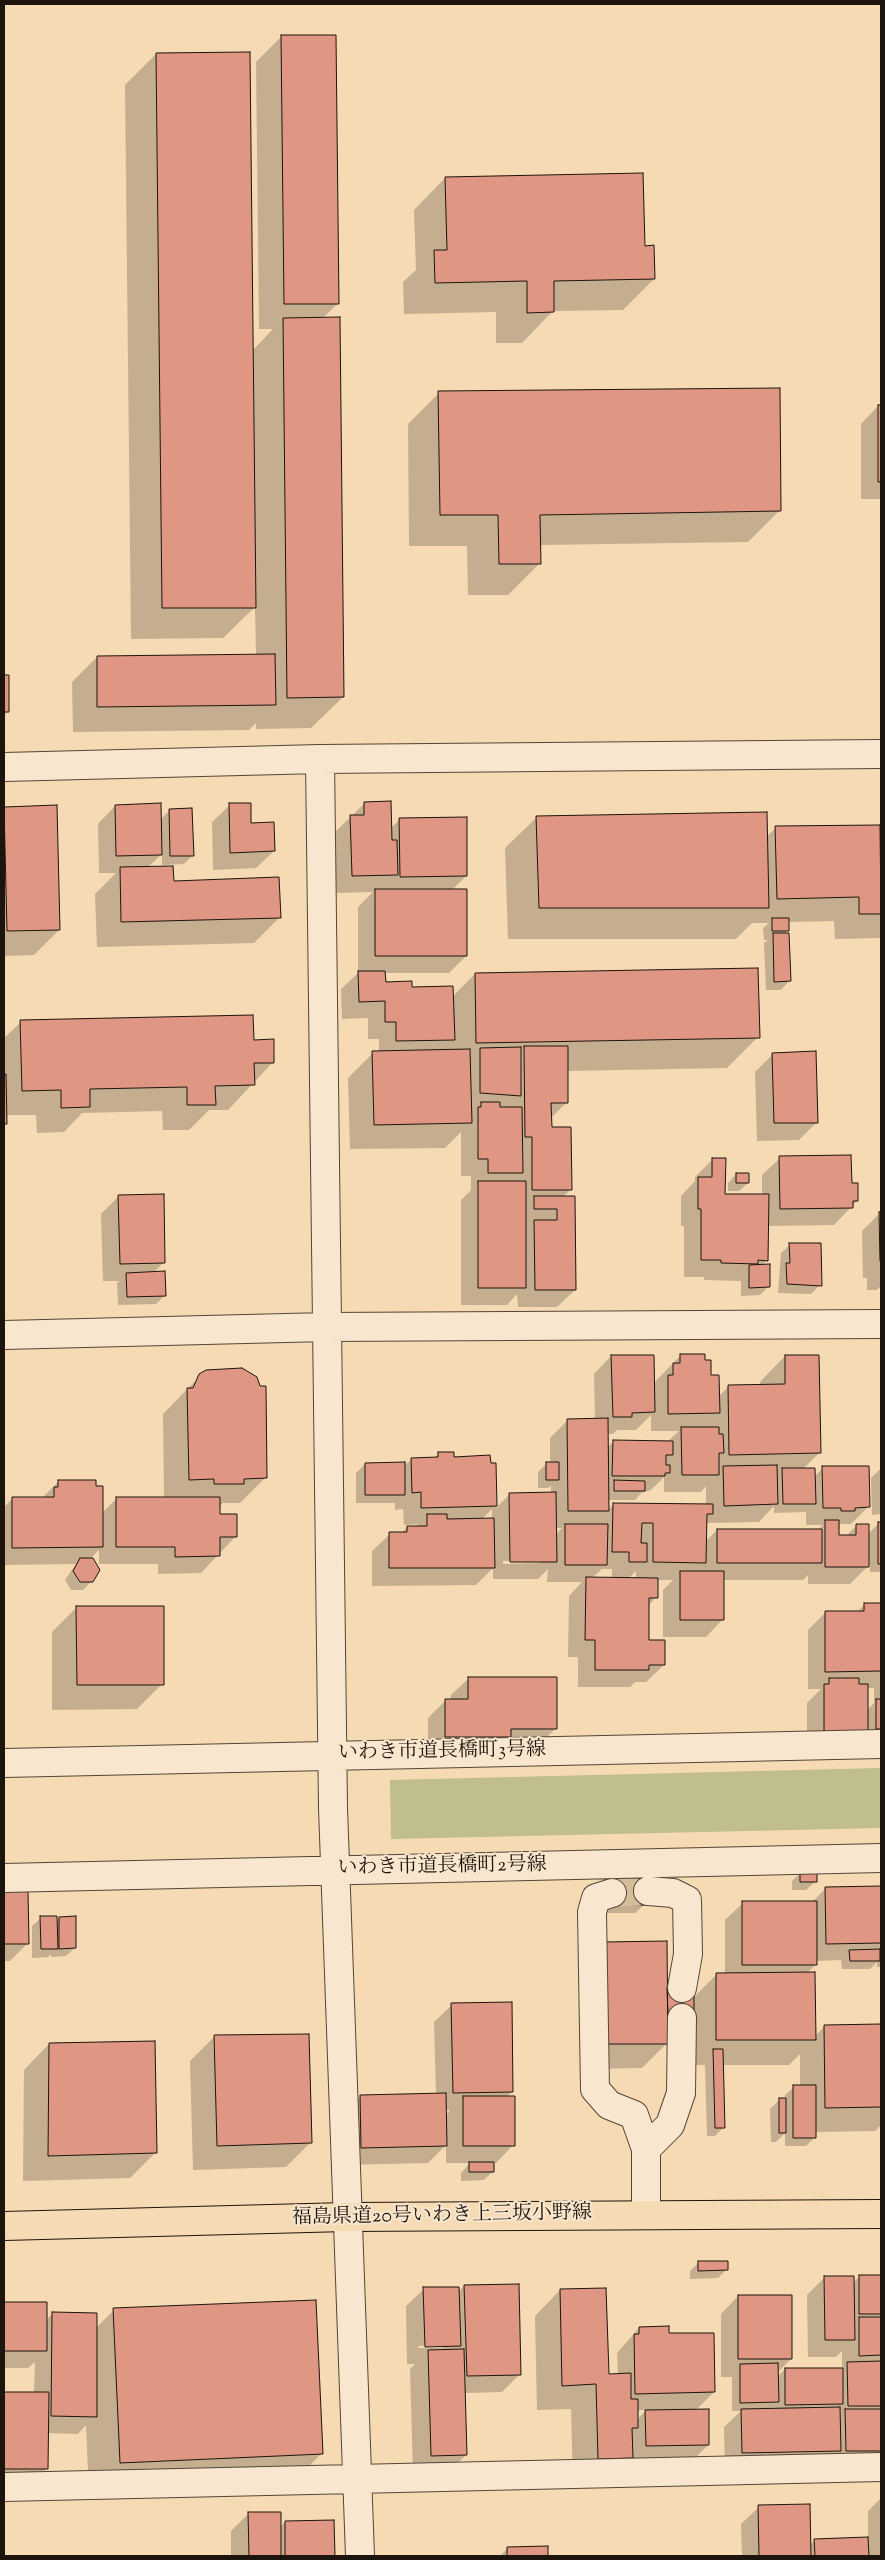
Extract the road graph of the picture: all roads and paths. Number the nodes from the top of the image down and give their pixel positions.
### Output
1 (881, 754) edge
2 (320, 759) junction
3 (4, 767) edge
4 (881, 1324) edge
5 (326, 1327) junction
6 (4, 1335) edge
7 (881, 1744) edge
8 (332, 1756) junction
9 (4, 1763) edge
10 (881, 1858) edge
11 (335, 1870) junction
12 (4, 1878) edge
13 (648, 1891) tunnel mouth
14 (612, 1893) tunnel mouth
15 (682, 1988) dead end
16 (682, 2018) dead end
17 (646, 2149) junction
18 (881, 2214) edge
19 (646, 2215) junction
20 (346, 2217) junction
21 (4, 2226) edge
22 (881, 2467) edge
23 (357, 2478) junction
24 (4, 2487) edge
25 (360, 2556) edge

1 - 2 street
2 - 3 street
2 - 5 street
4 - 5 street
5 - 6 street
5 - 8 street
7 - 8 street, いわき市道長橋町3号線
8 - 9 street, いわき市道長橋町3号線
8 - 11 street
10 - 11 street, いわき市道長橋町2号線
11 - 12 street, いわき市道長橋町2号線
11 - 20 street
13 - 15 street
14 - 17 street
16 - 17 street
17 - 19 street
18 - 19 main road, 福島県道20号いわき上三坂小野線
19 - 20 main road, 福島県道20号いわき上三坂小野線
20 - 21 main road, 福島県道20号いわき上三坂小野線
20 - 23 street
22 - 23 street
23 - 24 street
23 - 25 street

